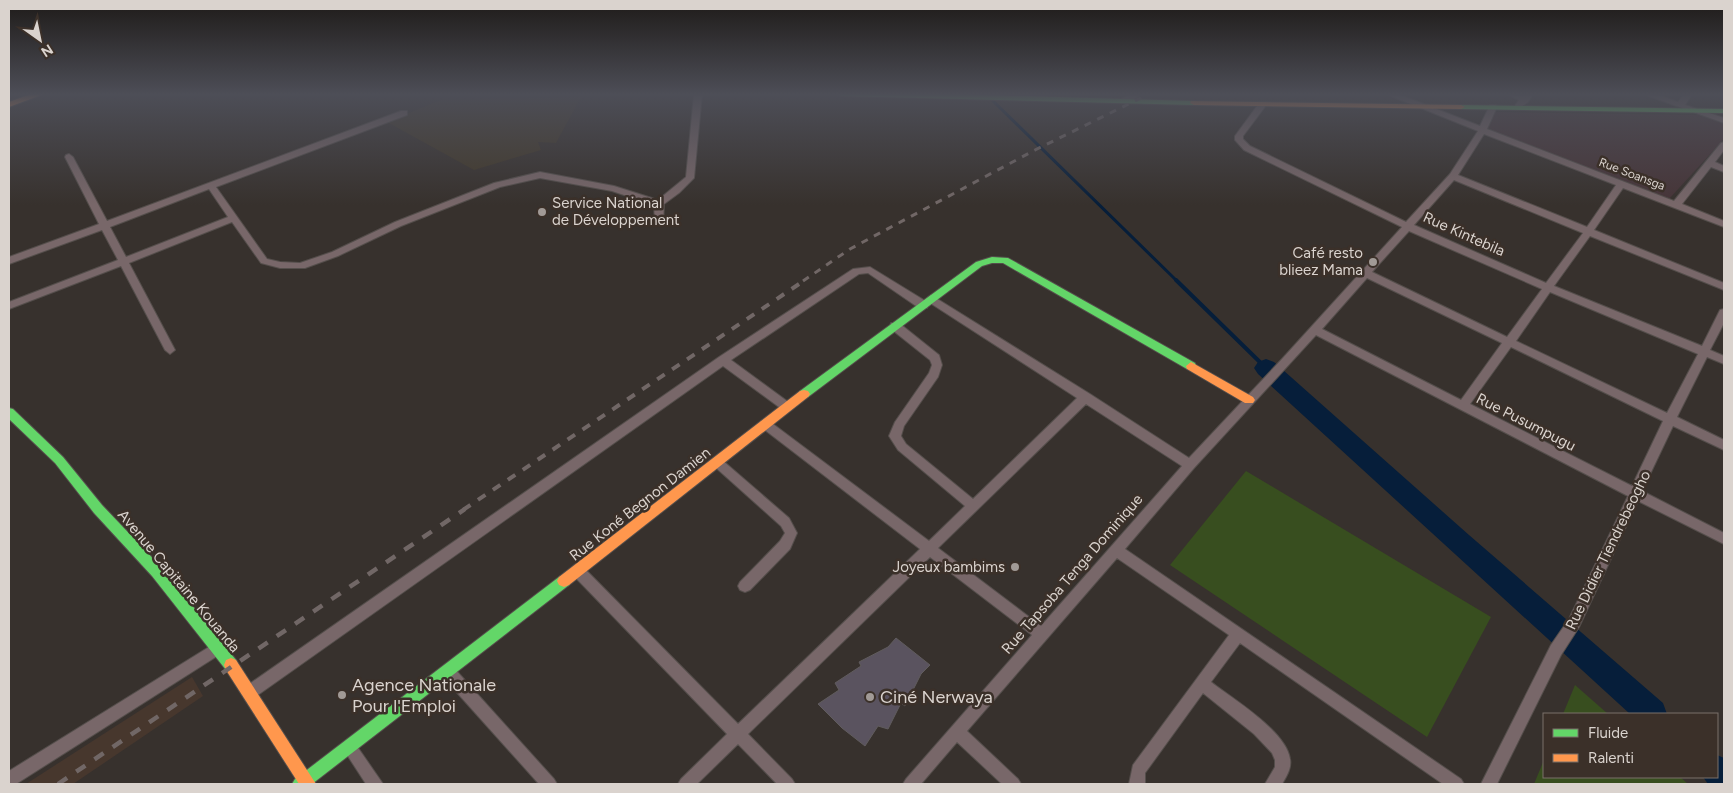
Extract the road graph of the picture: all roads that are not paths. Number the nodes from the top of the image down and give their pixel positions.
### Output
1 (355, 131) edge
2 (694, 131) edge
3 (1243, 131) edge
4 (1481, 131) edge
5 (1485, 131) edge
6 (1724, 144) edge
7 (69, 157) dead end
8 (1709, 164) junction
9 (1724, 169) edge
10 (1453, 176) junction
11 (1621, 184) junction
12 (210, 185) junction
13 (658, 203) junction
14 (1676, 205) junction
15 (234, 218) junction
16 (660, 223) dead end
17 (1724, 224) edge
18 (105, 225) junction
19 (1408, 226) junction
20 (1589, 232) junction
21 (9, 261) edge
22 (124, 261) junction
23 (1365, 273) junction
24 (1724, 287) edge
25 (1549, 288) junction
26 (927, 302) junction
27 (9, 306) edge
28 (1724, 313) edge
29 (896, 326) junction
30 (1315, 330) junction
31 (1509, 341) junction
32 (170, 350) dead end
33 (1704, 352) junction
34 (723, 360) junction
35 (1724, 360) edge
36 (1086, 397) junction
37 (1249, 400) junction
38 (1463, 406) junction
39 (788, 407) junction
40 (9, 412) edge
41 (1670, 420) junction
42 (765, 424) junction
43 (1724, 445) edge
44 (718, 463) junction
45 (1190, 465) junction
46 (1636, 495) junction
47 (972, 505) junction
48 (1724, 540) edge
49 (928, 549) junction
50 (1115, 550) junction
51 (578, 571) junction
52 (745, 586) dead end
53 (1041, 634) junction
54 (1238, 634) junction
55 (217, 648) junction
56 (448, 672) junction
57 (1202, 684) junction
58 (250, 692) junction
59 (958, 733) junction
60 (738, 736) junction
61 (349, 747) junction
62 (9, 780) edge
63 (304, 783) edge
64 (375, 784) edge
65 (548, 784) edge
66 (686, 784) edge
67 (787, 784) edge
68 (911, 784) edge
69 (1013, 784) edge
70 (1137, 784) edge
71 (1273, 784) edge
72 (1456, 784) edge
73 (1489, 784) edge

1 - 12 street
2 - 13 street
3 - 19 street, Rue Kintebila
4 - 10 street, Rue Tapsoba Tenga Dominique
5 - 11 street, Rue Soansga
6 - 8 street
7 - 18 street
8 - 9 street
8 - 14 street
10 - 19 street, Rue Tapsoba Tenga Dominique
10 - 20 street
11 - 14 street, Rue Soansga
11 - 20 street
12 - 15 street
12 - 18 street
13 - 15 street
13 - 16 street
14 - 17 street, Rue Soansga
15 - 22 street
18 - 21 street
18 - 22 street
19 - 23 street, Rue Tapsoba Tenga Dominique
19 - 25 street, Rue Kintebila
20 - 24 street
20 - 25 street
22 - 27 street
22 - 32 street
23 - 30 street, Rue Tapsoba Tenga Dominique
23 - 31 street
25 - 31 street
25 - 33 street, Rue Kintebila
26 - 29 main road, Rue Koné Begnon Damien
26 - 34 street
26 - 36 street
26 - 37 main road, Rue Koné Begnon Damien
28 - 33 street, Rue Didier Tiendrebeogho
29 - 39 main road, Rue Koné Begnon Damien
29 - 47 street
30 - 37 street, Rue Tapsoba Tenga Dominique
30 - 38 street, Rue Pusumpugu
31 - 38 street
31 - 41 street
33 - 35 street, Rue Kintebila
33 - 41 street, Rue Didier Tiendrebeogho
34 - 39 street
34 - 58 street
36 - 45 street
36 - 47 street
37 - 45 street, Rue Tapsoba Tenga Dominique
38 - 46 street, Rue Pusumpugu
39 - 42 main road, Rue Koné Begnon Damien
40 - 55 main road, Avenue Capitaine Kouanda
41 - 43 street
41 - 46 street, Rue Didier Tiendrebeogho
42 - 44 main road, Rue Koné Begnon Damien
42 - 49 street
44 - 51 main road, Rue Koné Begnon Damien
44 - 52 street
45 - 50 street, Rue Tapsoba Tenga Dominique
46 - 48 street, Rue Pusumpugu
46 - 73 street, Rue Didier Tiendrebeogho
47 - 49 street
49 - 53 street
49 - 60 street
50 - 53 street, Rue Tapsoba Tenga Dominique
50 - 54 street
51 - 56 main road, Rue Koné Begnon Damien
51 - 60 street
53 - 59 street, Rue Tapsoba Tenga Dominique
54 - 57 street
54 - 72 street
55 - 58 main road, Avenue Capitaine Kouanda
55 - 62 street
56 - 61 main road, Rue Koné Begnon Damien
56 - 65 street
57 - 70 street
57 - 71 street
58 - 63 main road, Avenue Capitaine Kouanda
59 - 68 street, Rue Tapsoba Tenga Dominique
59 - 69 street
60 - 66 street
60 - 67 street
61 - 63 main road, Rue Koné Begnon Damien
61 - 64 street

